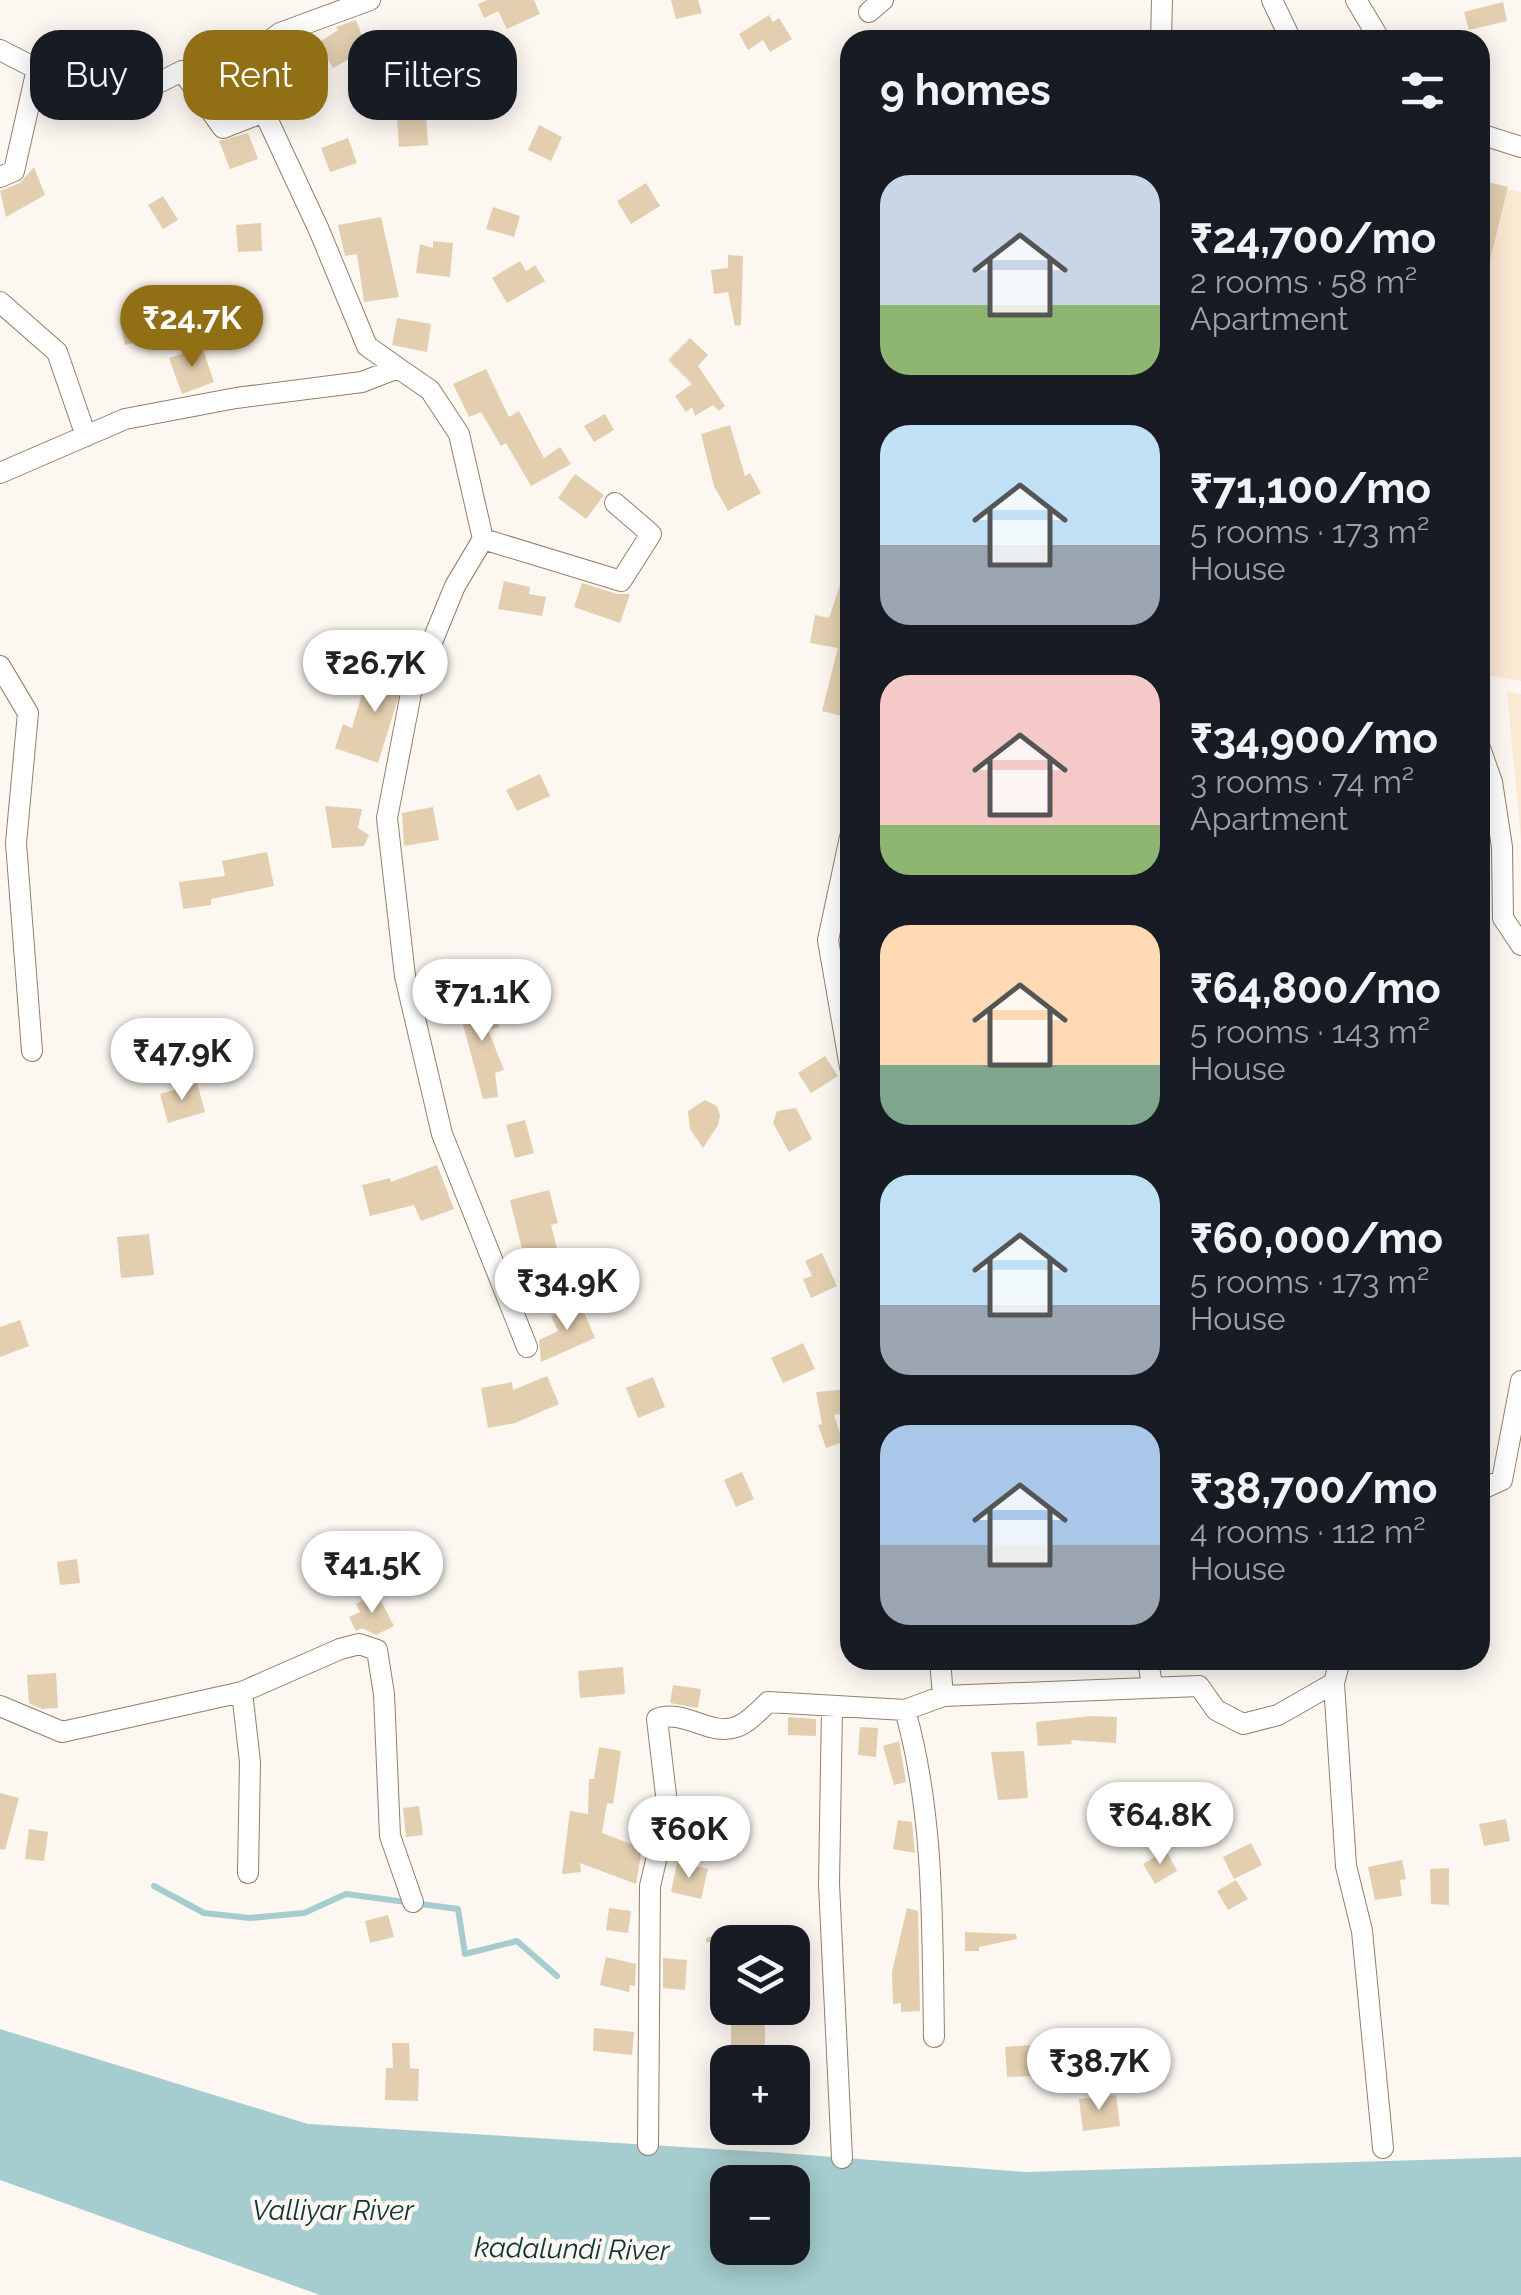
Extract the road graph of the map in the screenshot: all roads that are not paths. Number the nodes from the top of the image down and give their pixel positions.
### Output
1 (370, 0) edge
2 (1162, 0) edge
3 (1272, 0) edge
4 (1356, 0) edge
5 (288, 30) edge
6 (1161, 30) edge
7 (1286, 30) edge
8 (1374, 30) edge
9 (0, 50) edge
10 (30, 66) edge
11 (30, 97) edge
12 (217, 120) edge
13 (244, 120) edge
14 (268, 120) edge
15 (1490, 137) edge
16 (1521, 147) edge
17 (0, 177) edge
18 (0, 302) edge
19 (398, 368) junction
20 (86, 436) junction
21 (0, 473) edge
22 (615, 503) dead end
23 (483, 538) junction
24 (0, 666) edge
25 (1490, 776) edge
26 (840, 884) edge
27 (1521, 944) edge
28 (840, 1010) edge
29 (32, 1051) dead end
30 (527, 1347) dead end
31 (1521, 1381) edge
32 (1512, 1482) edge
33 (941, 1670) edge
34 (1150, 1670) edge
35 (1337, 1670) edge
36 (1334, 1683) junction
37 (1152, 1686) junction
38 (242, 1692) junction
39 (943, 1696) junction
40 (0, 1706) edge
41 (832, 1708) junction
42 (905, 1710) junction
43 (248, 1873) dead end
44 (413, 1902) dead end
45 (934, 2037) dead end
46 (648, 2145) dead end
47 (1382, 2148) dead end
48 (842, 2158) dead end

1 - 5 street
2 - 6 street
3 - 7 street
4 - 8 street
9 - 10 street
11 - 17 street
12 - 13 street
14 - 19 street
15 - 16 street
18 - 20 street
19 - 20 street
19 - 23 street
20 - 21 street
22 - 23 street
23 - 30 street
24 - 29 street
25 - 27 street
26 - 28 street
31 - 32 street
33 - 39 street
34 - 37 street
35 - 36 street
36 - 37 street
36 - 47 street
37 - 39 street
38 - 40 street
38 - 43 street
38 - 44 street
39 - 42 street
41 - 42 street
41 - 46 street
41 - 48 street
42 - 45 street

